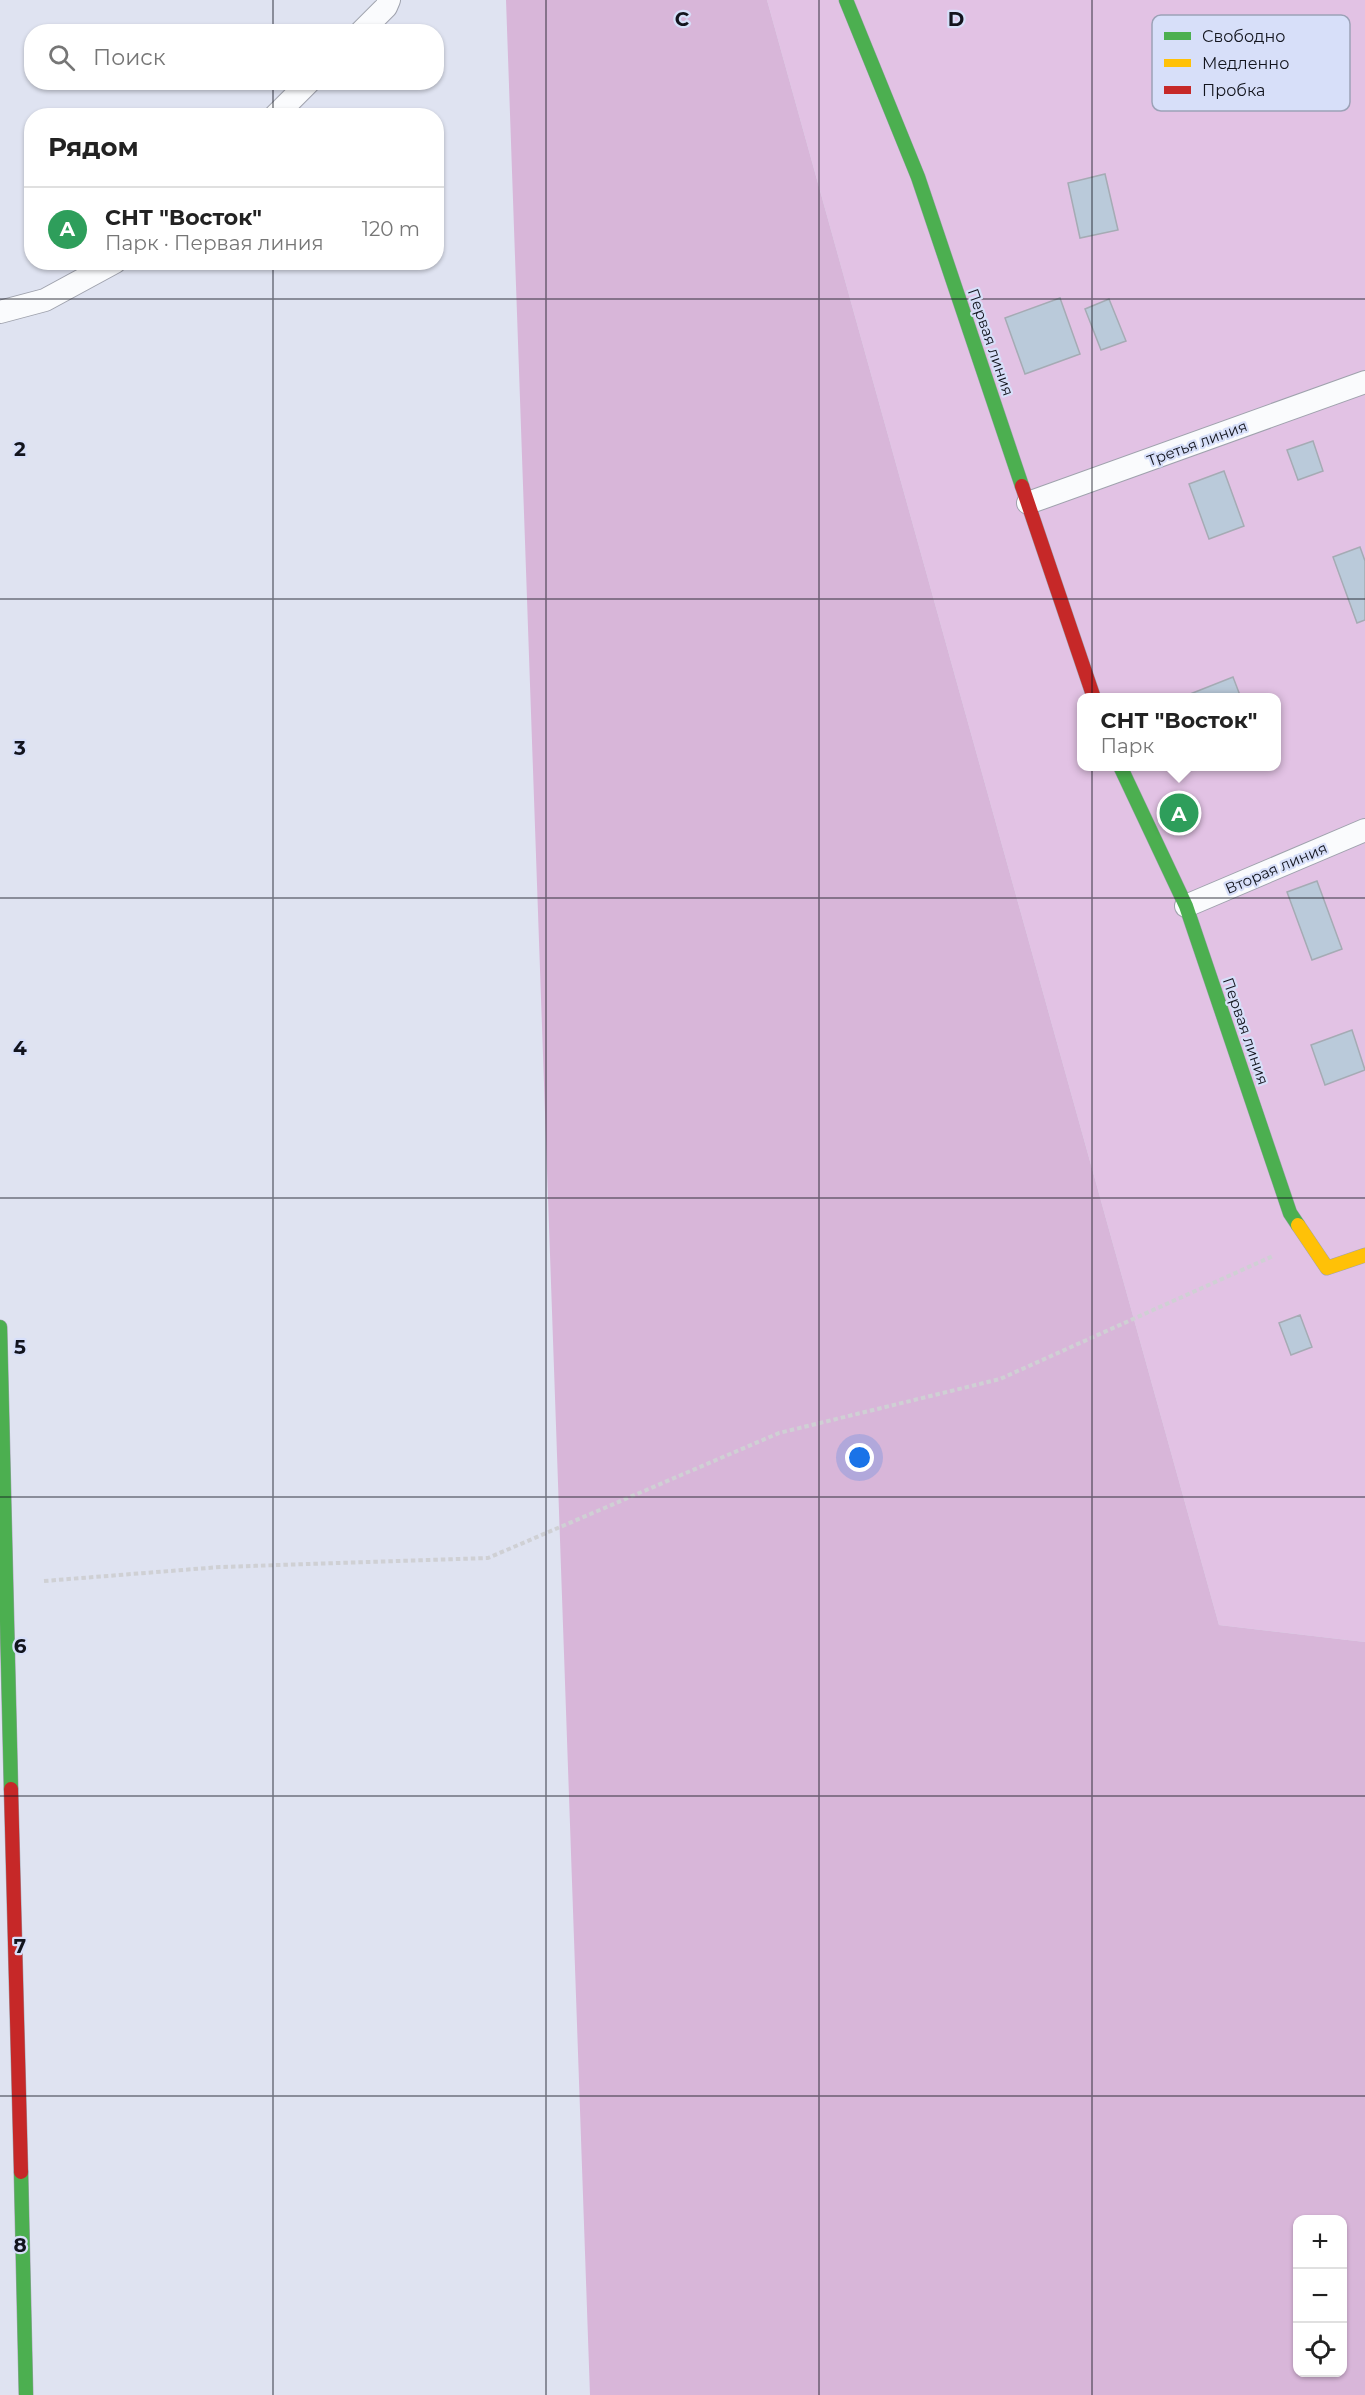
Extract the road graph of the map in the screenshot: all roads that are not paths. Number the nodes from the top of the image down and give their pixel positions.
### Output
1 (389, 0) edge
2 (846, 0) edge
3 (369, 24) edge
4 (301, 90) edge
5 (283, 108) edge
6 (100, 270) edge
7 (0, 312) edge
8 (1365, 382) edge
9 (1028, 503) junction
10 (1092, 693) edge
11 (1122, 771) edge
12 (1365, 830) edge
13 (1186, 906) junction
14 (1365, 1255) edge
15 (0, 1327) edge
16 (3, 1528) edge
17 (26, 2395) edge

1 - 3 lane
2 - 9 street, Первая линия
4 - 5 lane
6 - 7 lane
8 - 9 lane, Третья линия
9 - 10 street, Первая линия
11 - 13 street, Первая линия
12 - 13 lane, Вторая линия
13 - 14 street, Первая линия
15 - 16 street
16 - 17 street

